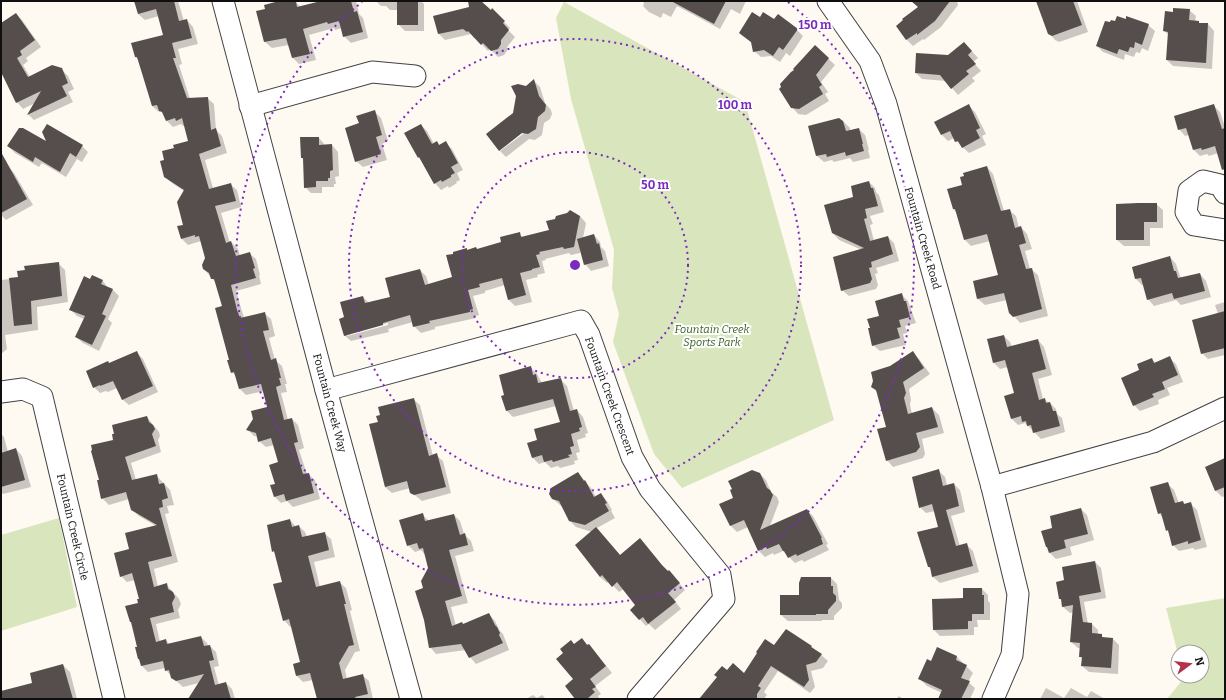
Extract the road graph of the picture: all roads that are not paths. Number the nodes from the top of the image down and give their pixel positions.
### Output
1 (223, 1) edge
2 (828, 1) edge
3 (415, 76) dead end
4 (250, 106) junction
5 (1225, 193) edge
6 (1225, 230) edge
7 (326, 390) junction
8 (1, 392) edge
9 (1225, 408) edge
10 (992, 487) junction
11 (114, 699) edge
12 (411, 699) edge
13 (638, 699) edge
14 (993, 699) edge

1 - 4 street, Fountain Creek Way
2 - 10 street, Fountain Creek Road
3 - 4 street
4 - 7 street, Fountain Creek Way
5 - 6 street
7 - 12 street, Fountain Creek Way
7 - 13 street, Fountain Creek Crescent
8 - 11 street, Fountain Creek Circle
9 - 10 street
10 - 14 street, Fountain Creek Road

